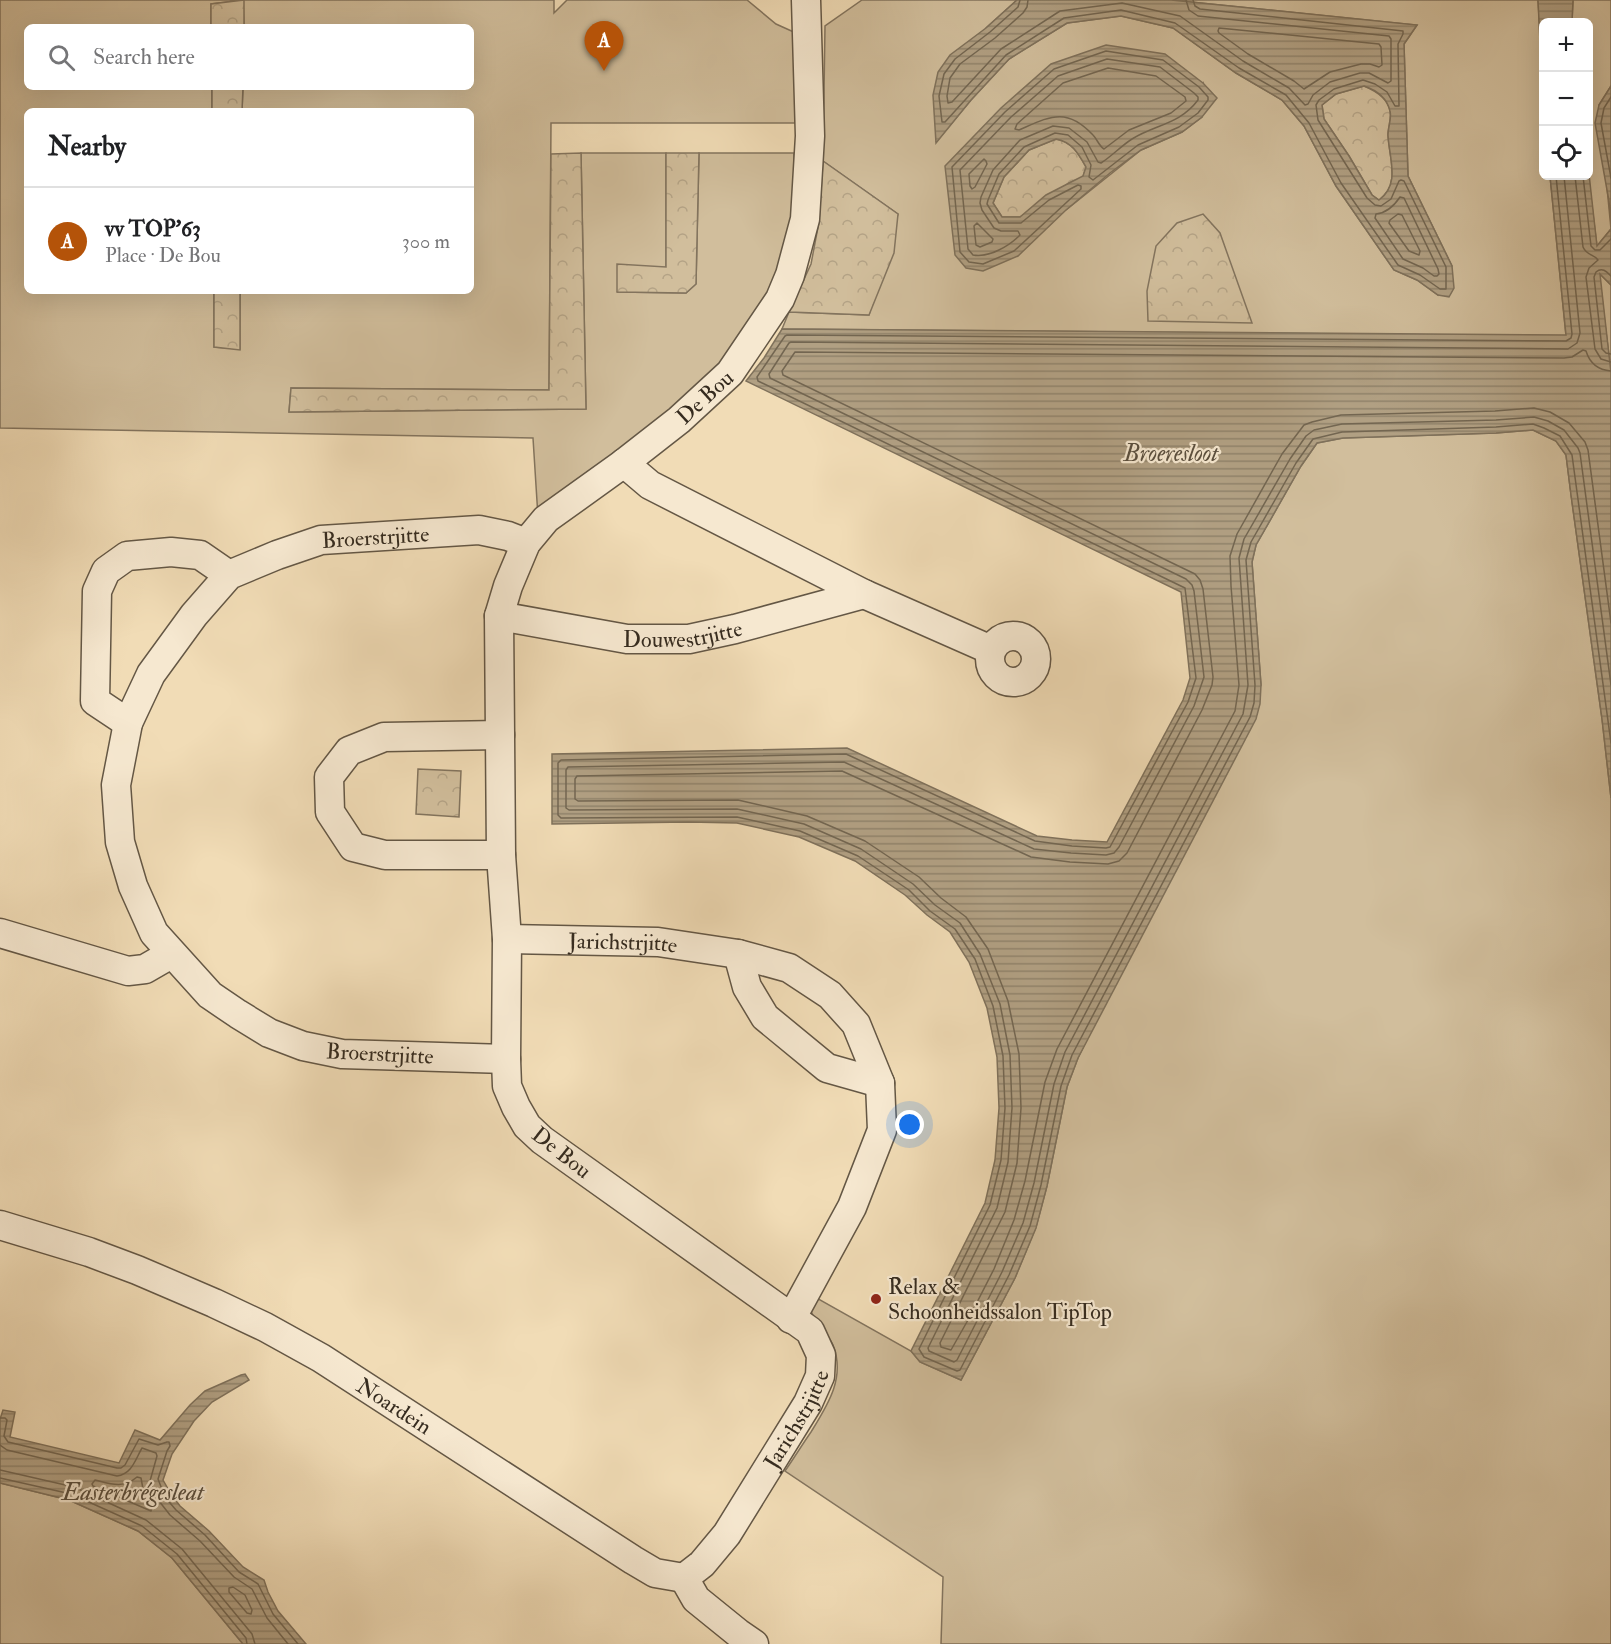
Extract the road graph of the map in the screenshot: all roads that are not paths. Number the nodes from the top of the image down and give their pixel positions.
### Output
1 (806, 0) edge
2 (624, 463) junction
3 (526, 543) junction
4 (229, 575) junction
5 (864, 594) junction
6 (500, 616) junction
7 (991, 650) dead end
8 (128, 723) junction
9 (500, 735) junction
10 (501, 855) junction
11 (0, 933) edge
12 (507, 939) junction
13 (171, 954) junction
14 (738, 954) junction
15 (506, 1059) junction
16 (880, 1083) junction
17 (0, 1225) edge
18 (790, 1319) junction
19 (684, 1578) junction
20 (754, 1644) edge

1 - 2 street, De Bou
2 - 3 street, De Bou
2 - 5 street
3 - 4 street, Broerstrjitte
3 - 6 street, De Bou
4 - 8 street, Broerstrjitte
4 - 8 street
5 - 6 street, Douwestrjitte
5 - 7 street
6 - 9 street, De Bou
8 - 13 street, Broerstrjitte
9 - 10 street, De Bou
9 - 10 street
10 - 12 street, De Bou
11 - 13 street
12 - 14 street, Jarichstrjitte
12 - 15 street, De Bou
13 - 15 street, Broerstrjitte
14 - 16 street
14 - 16 street, Jarichstrjitte
15 - 18 street, De Bou
16 - 18 street, Jarichstrjitte
17 - 19 street, Noardein
18 - 19 street, Jarichstrjitte
19 - 20 street

